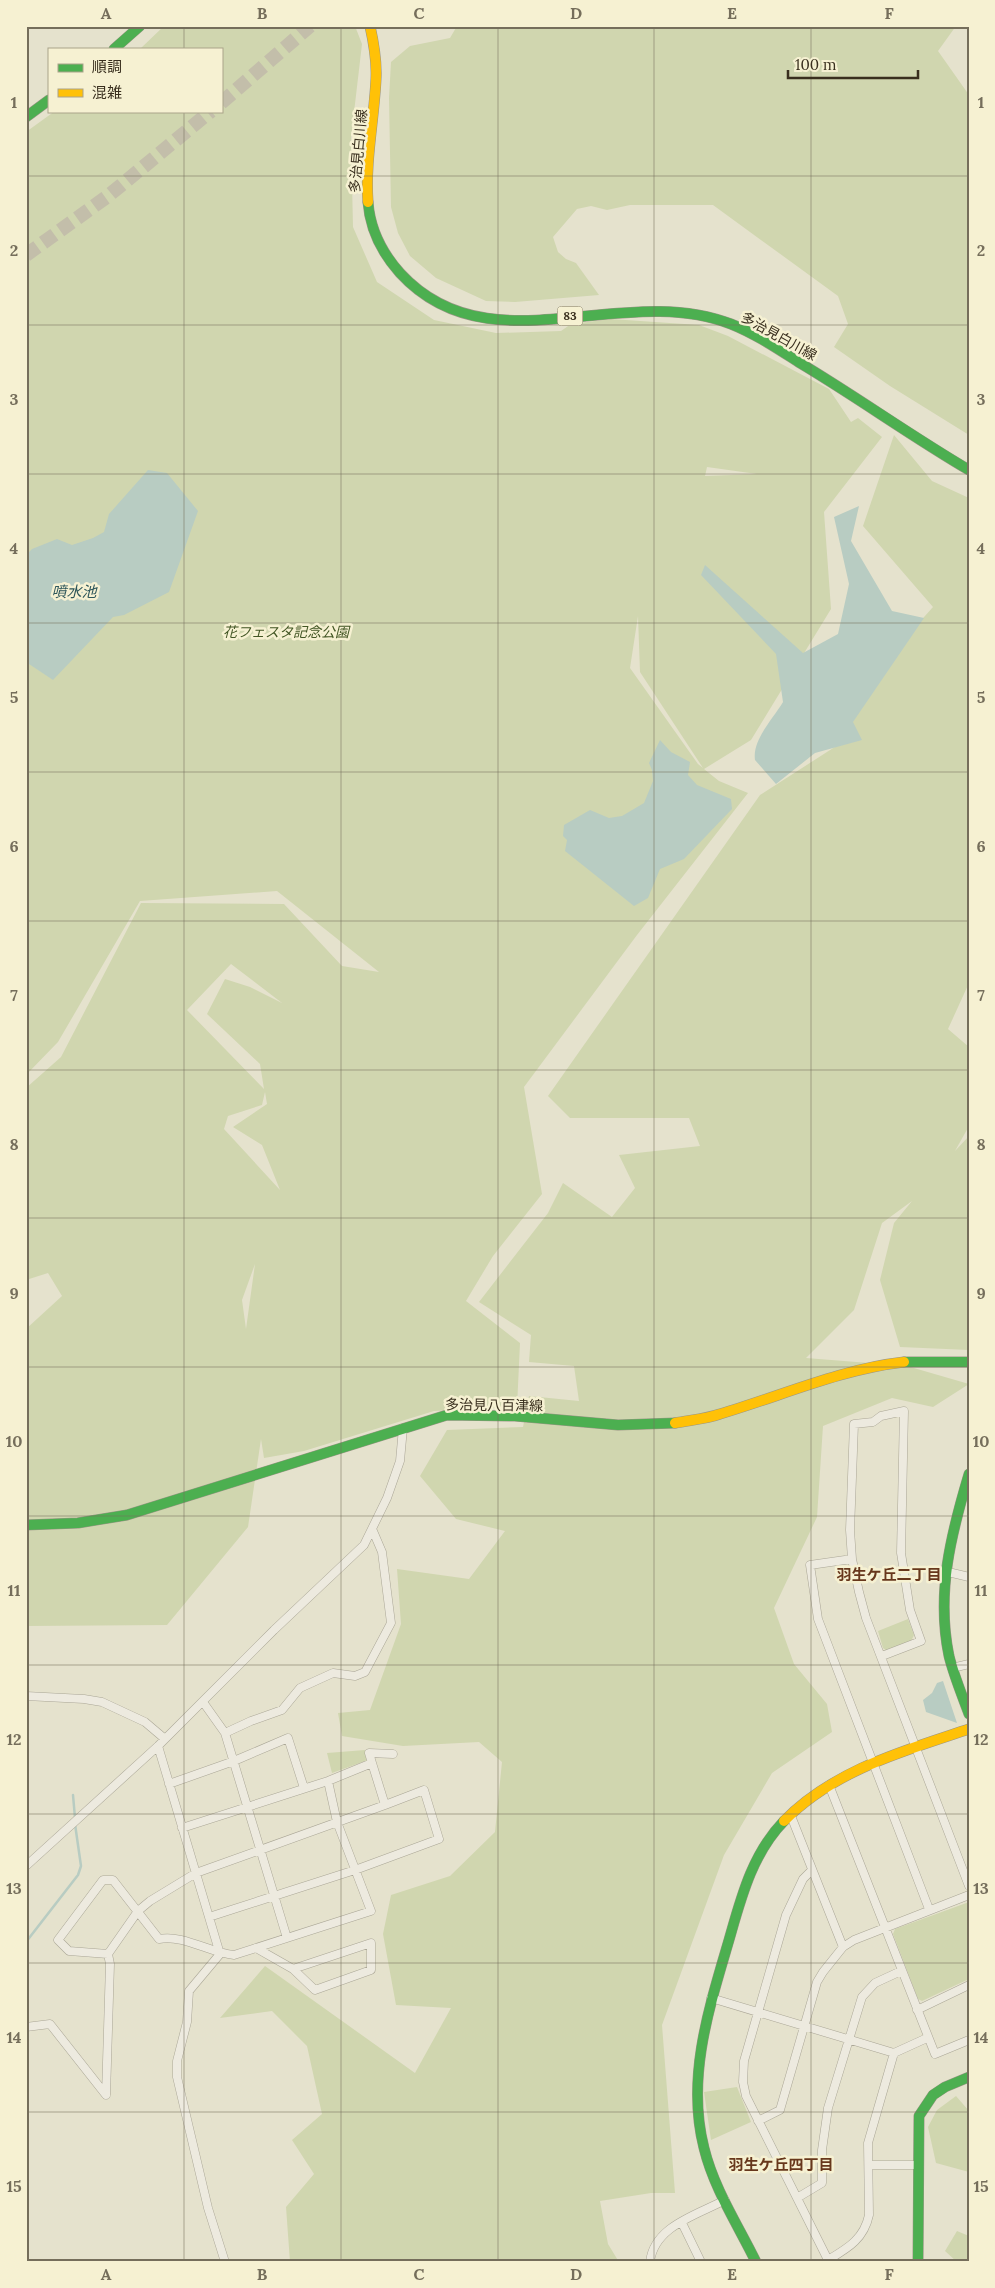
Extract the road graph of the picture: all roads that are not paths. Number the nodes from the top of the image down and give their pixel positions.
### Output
1 (140, 26) edge
2 (370, 26) edge
3 (115, 48) edge
4 (48, 101) edge
5 (26, 117) edge
6 (969, 470) edge
7 (969, 1362) edge
8 (403, 1428) junction
9 (969, 1474) edge
10 (26, 1526) edge
11 (373, 1531) junction
12 (852, 1559) junction
13 (944, 1571) junction
14 (969, 1577) edge
15 (882, 1656) junction
16 (969, 1664) edge
17 (952, 1668) junction
18 (26, 1696) edge
19 (203, 1702) junction
20 (969, 1714) edge
21 (969, 1729) edge
22 (225, 1733) junction
23 (165, 1739) junction
24 (158, 1746) junction
25 (916, 1748) junction
26 (393, 1754) dead end
27 (234, 1761) junction
28 (372, 1763) junction
29 (873, 1765) junction
30 (328, 1781) junction
31 (169, 1784) junction
32 (828, 1785) junction
33 (304, 1788) junction
34 (385, 1805) junction
35 (247, 1806) junction
36 (791, 1816) junction
37 (337, 1822) junction
38 (182, 1828) junction
39 (260, 1850) junction
40 (26, 1866) edge
41 (356, 1870) junction
42 (812, 1870) junction
43 (196, 1873) junction
44 (969, 1886) edge
45 (969, 1895) edge
46 (274, 1896) junction
47 (929, 1909) junction
48 (138, 1911) junction
49 (209, 1917) junction
50 (884, 1927) junction
51 (287, 1938) junction
52 (843, 1947) junction
53 (256, 1948) junction
54 (108, 1954) junction
55 (220, 1954) junction
56 (293, 1969) junction
57 (901, 1971) junction
58 (969, 1985) edge
59 (712, 1998) junction
60 (917, 2010) junction
61 (759, 2012) junction
62 (803, 2026) junction
63 (26, 2027) edge
64 (927, 2038) junction
65 (849, 2039) junction
66 (969, 2040) edge
67 (894, 2053) junction
68 (969, 2077) edge
69 (758, 2121) junction
70 (869, 2164) junction
71 (918, 2165) junction
72 (797, 2198) junction
73 (725, 2200) junction
74 (682, 2222) junction
75 (828, 2261) edge
76 (225, 2262) edge
77 (650, 2262) edge
78 (701, 2262) edge
79 (756, 2262) edge
80 (918, 2262) edge

1 - 3 main road
2 - 6 main road, 多治見白川線 / 83
4 - 5 main road
7 - 8 main road, 多治見八百津線
8 - 10 main road, 多治見八百津線
8 - 11 street
9 - 13 main road
11 - 19 street
11 - 22 street
12 - 15 street
12 - 15 street
12 - 29 street
13 - 14 street
13 - 17 main road
15 - 25 street
16 - 17 street
17 - 20 main road
18 - 23 street
19 - 22 street
19 - 23 street
21 - 25 main road
22 - 27 street
23 - 24 street
24 - 31 street
24 - 40 street
25 - 29 main road
25 - 44 street
26 - 28 street
27 - 31 street
27 - 33 street
27 - 35 street
28 - 30 street
28 - 34 street
29 - 32 main road
29 - 47 street
30 - 33 street
30 - 37 street
31 - 38 street
32 - 36 main road
32 - 50 street
33 - 35 street
34 - 37 street
34 - 41 street
35 - 38 street
35 - 39 street
36 - 42 street
36 - 59 main road
37 - 39 street
37 - 41 street
38 - 43 street
39 - 43 street
39 - 46 street
41 - 46 street
41 - 51 street
42 - 52 street
42 - 61 street
43 - 48 street
43 - 49 street
45 - 47 street
46 - 49 street
46 - 51 street
47 - 50 street
48 - 54 street
48 - 54 street
48 - 55 street
49 - 55 street
50 - 52 street
50 - 57 street
51 - 53 street
52 - 62 street
53 - 55 street
53 - 56 street
54 - 63 street
55 - 76 street
56 - 56 street
57 - 60 street
57 - 65 street
58 - 60 street
59 - 61 street
59 - 73 main road
60 - 64 street
61 - 62 street
61 - 69 street
62 - 65 street
62 - 69 street
64 - 66 street
64 - 67 street
65 - 67 street
65 - 72 street
67 - 70 street
68 - 71 main road
69 - 72 street
70 - 71 street
70 - 75 street
71 - 80 main road
72 - 75 street
73 - 74 street
73 - 79 main road
74 - 77 street
74 - 78 street

